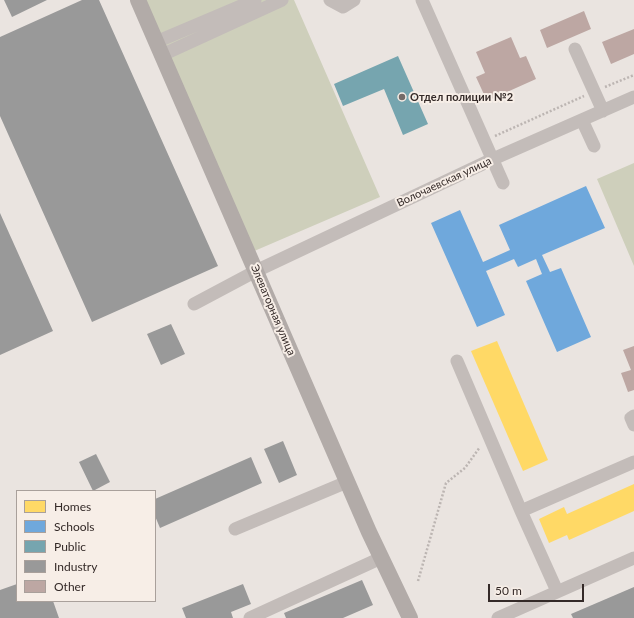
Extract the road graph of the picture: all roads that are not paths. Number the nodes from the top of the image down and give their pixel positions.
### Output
1 (138, 0) edge
2 (255, 0) edge
3 (282, 0) edge
4 (330, 0) edge
5 (354, 0) edge
6 (422, 0) edge
7 (159, 49) junction
8 (575, 49) dead end
9 (634, 97) edge
10 (603, 111) junction
11 (582, 120) junction
12 (594, 146) dead end
13 (493, 160) junction
14 (503, 182) dead end
15 (256, 271) junction
16 (194, 304) dead end
17 (457, 361) dead end
18 (634, 416) edge
19 (634, 425) edge
20 (634, 462) edge
21 (347, 482) junction
22 (521, 511) junction
23 (235, 529) dead end
24 (381, 558) junction
25 (634, 558) edge
26 (557, 591) junction
27 (250, 618) edge
28 (410, 618) edge
29 (498, 618) edge

1 - 7 main road, Элеваторная улица
2 - 7 street
3 - 7 street
4 - 5 street
6 - 13 street
7 - 15 main road, Элеваторная улица
8 - 10 street
9 - 10 street, Волочаевская улица
10 - 11 street, Волочаевская улица
11 - 12 street
11 - 13 street, Волочаевская улица
13 - 14 street
13 - 15 street, Волочаевская улица
15 - 16 street, Волочаевская улица
15 - 21 main road, Элеваторная улица
17 - 22 street
18 - 19 street
20 - 22 street
21 - 23 street
21 - 24 main road, Элеваторная улица
22 - 26 street
24 - 27 street
24 - 28 main road, Элеваторная улица
25 - 26 street
26 - 29 street

